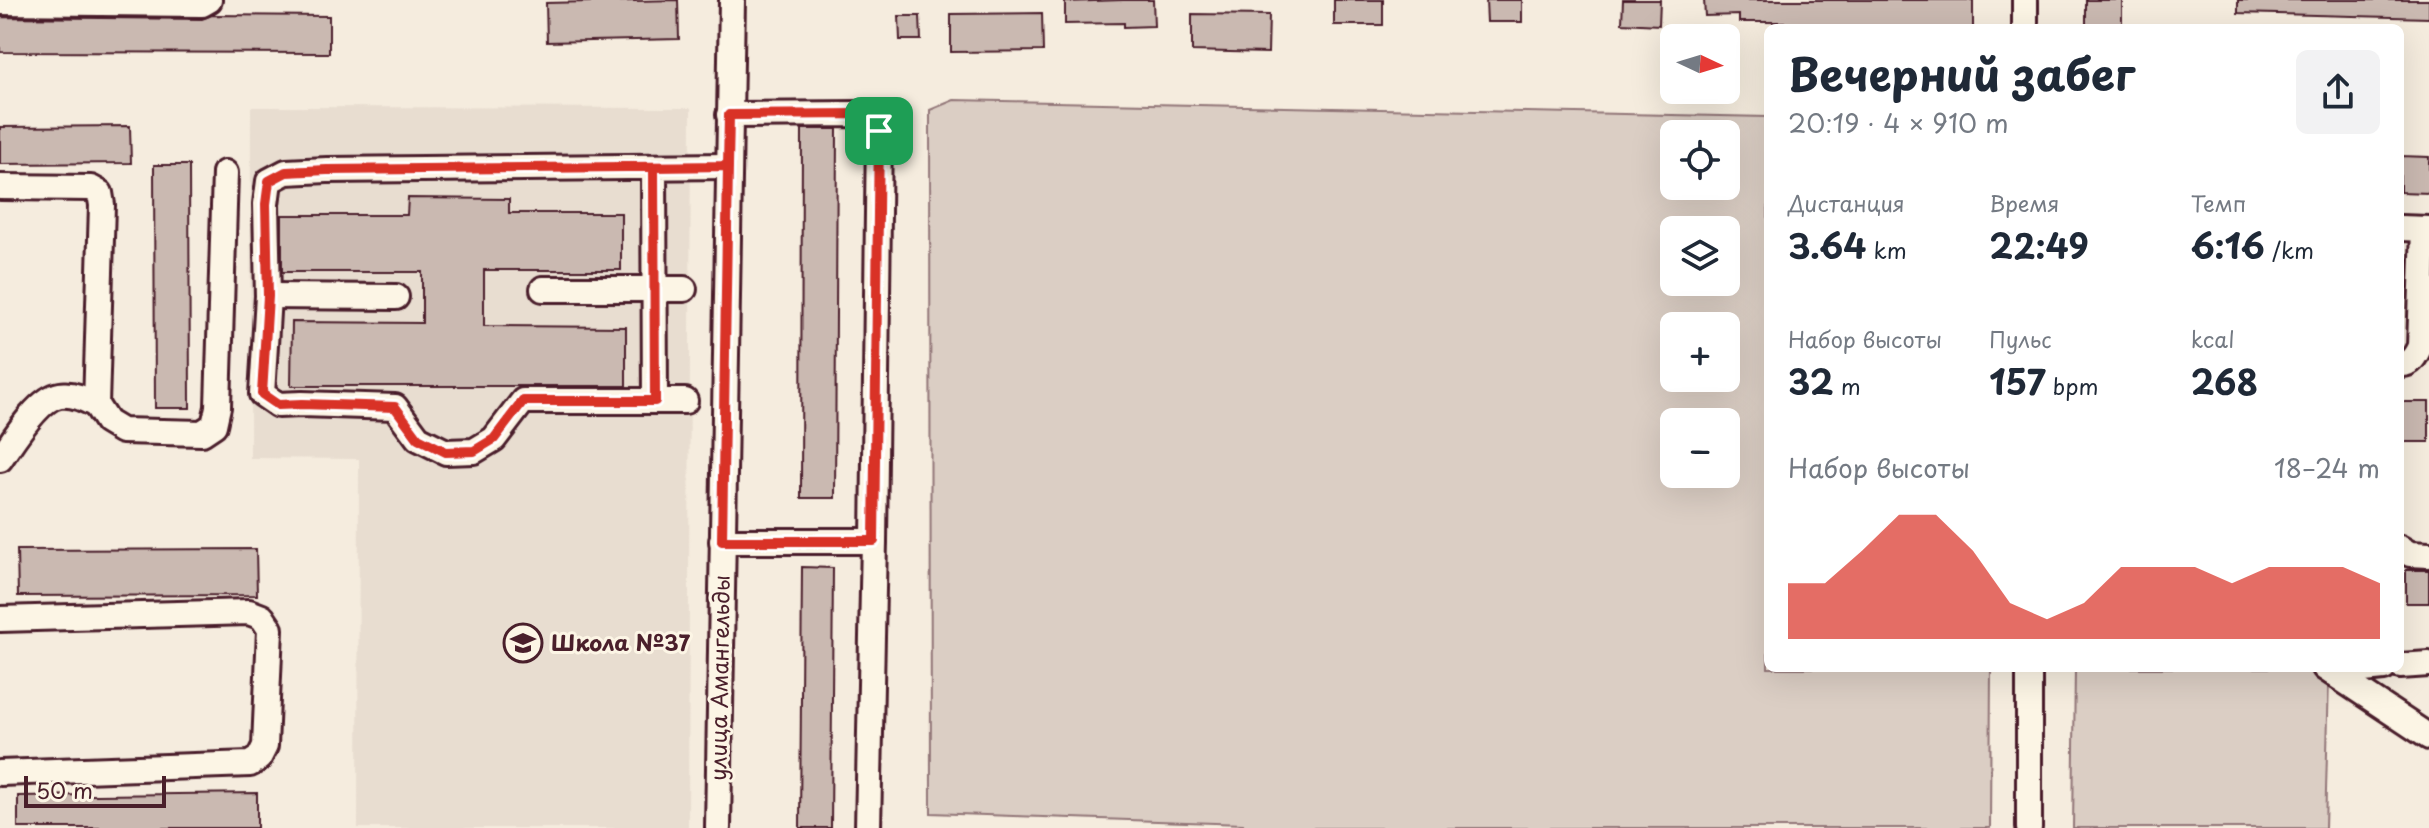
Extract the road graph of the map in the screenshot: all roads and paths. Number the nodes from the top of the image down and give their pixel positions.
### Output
1 (209, 0) edge
2 (732, 0) edge
3 (2025, 0) edge
4 (0, 2) edge
5 (2025, 24) edge
6 (729, 115) junction
7 (728, 166) junction
8 (654, 167) junction
9 (225, 173) dead end
10 (0, 187) edge
11 (2418, 229) edge
12 (543, 289) dead end
13 (655, 289) junction
14 (684, 289) dead end
15 (268, 296) junction
16 (396, 297) dead end
17 (2404, 364) edge
18 (655, 401) junction
19 (685, 401) dead end
20 (96, 405) junction
21 (0, 459) edge
22 (722, 541) junction
23 (874, 541) junction
24 (2404, 550) edge
25 (2429, 555) edge
26 (0, 619) edge
27 (2429, 664) edge
28 (2404, 666) edge
29 (2029, 672) edge
30 (2332, 672) edge
31 (2429, 737) edge
32 (0, 773) edge
33 (718, 828) edge
34 (868, 828) edge
35 (2029, 828) edge

1 - 4 street
2 - 6 street, улица Амангельды
3 - 5 street
6 - 7 street, улица Амангельды
6 - 23 street
7 - 8 street
7 - 22 street, улица Амангельды
8 - 13 street
8 - 15 street
9 - 20 street
10 - 20 street
11 - 17 street
12 - 13 street
13 - 14 street
13 - 18 street
15 - 16 street
15 - 18 street
18 - 19 street
20 - 21 street
22 - 23 street
22 - 33 street, улица Амангельды
23 - 34 street
24 - 25 street
26 - 32 street
27 - 28 street
29 - 35 street
30 - 31 street

